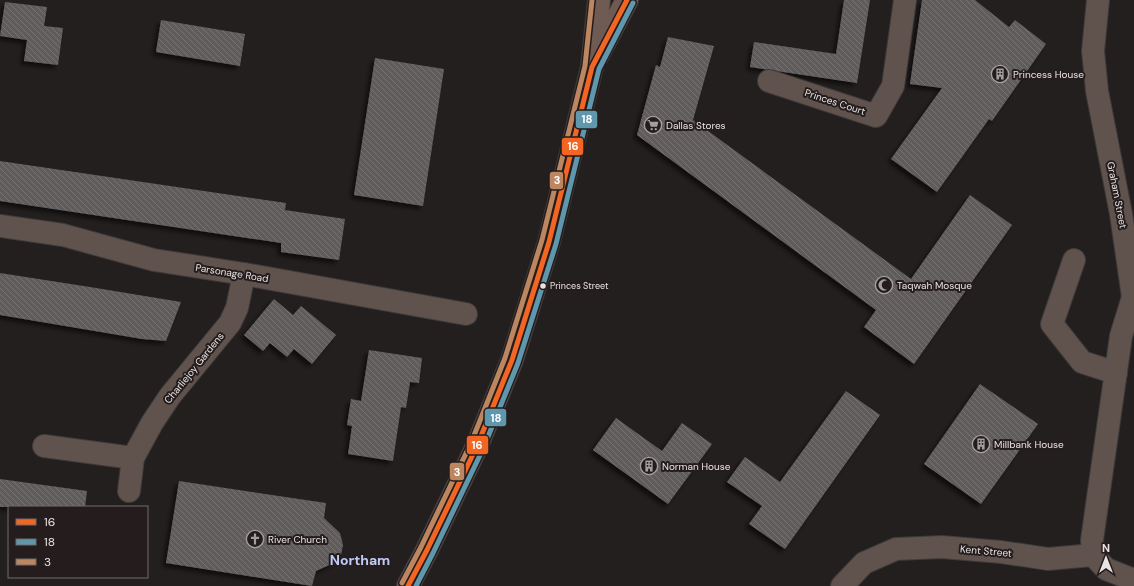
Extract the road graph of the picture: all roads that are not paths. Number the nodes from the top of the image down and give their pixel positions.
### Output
1 (599, 0) edge
2 (626, 0) edge
3 (905, 0) edge
4 (1098, 0) edge
5 (592, 66) junction
6 (769, 81) dead end
7 (0, 226) edge
8 (1074, 260) dead end
9 (244, 274) junction
10 (1134, 297) edge
11 (466, 314) dead end
12 (1116, 373) junction
13 (44, 446) dead end
14 (133, 458) junction
15 (129, 491) dead end
16 (1093, 555) junction
17 (1134, 580) edge
18 (408, 586) edge
19 (842, 586) edge

1 - 5 main road
2 - 5 main road
3 - 6 street, Princes Court
4 - 10 street, Graham Street
5 - 18 main road
7 - 9 street, Parsonage Road
8 - 12 street
9 - 11 street, Parsonage Road
9 - 14 street, Charliejoy Gardens
10 - 12 street, Graham Street
12 - 16 street, Graham Street
13 - 14 street
14 - 15 street, Charliejoy Gardens
16 - 17 street
16 - 19 street, Kent Street

